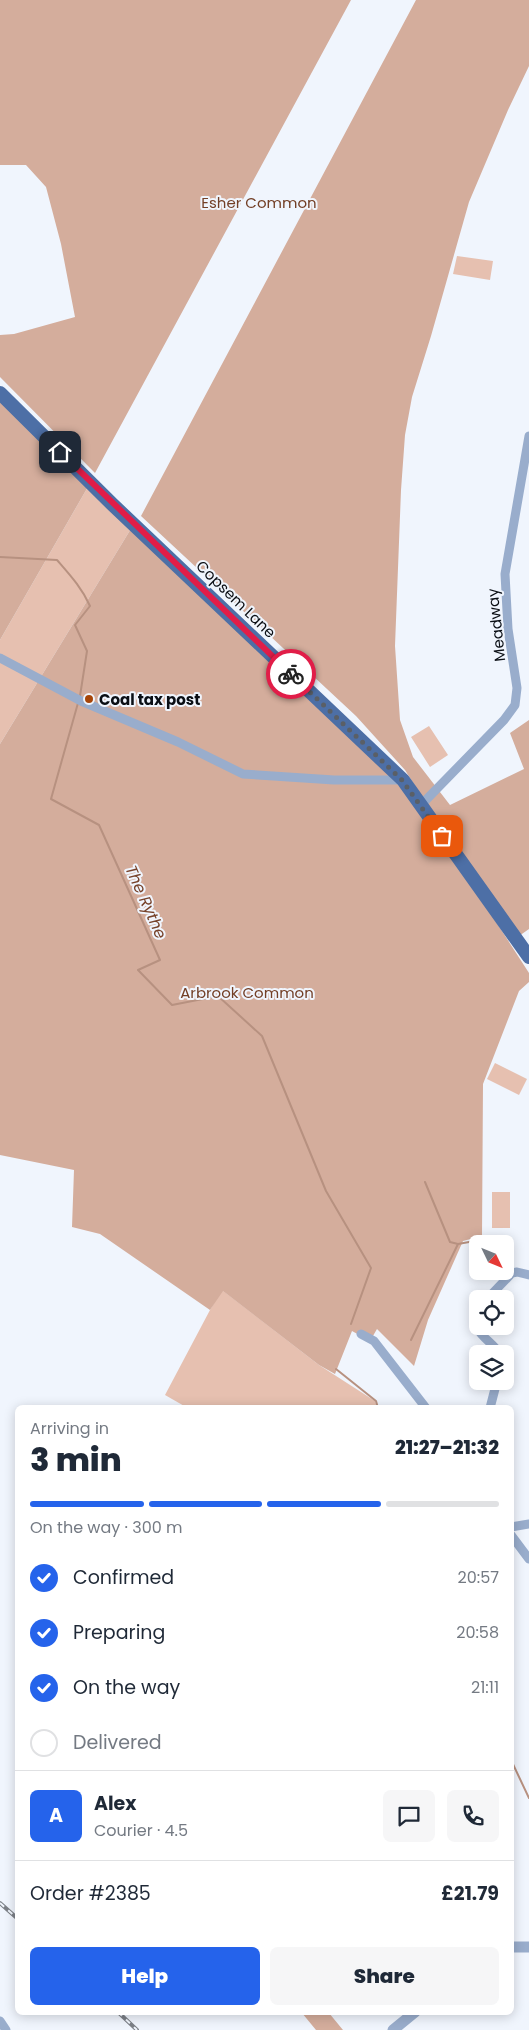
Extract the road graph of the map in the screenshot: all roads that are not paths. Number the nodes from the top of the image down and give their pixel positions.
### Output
1 (0, 393) edge
2 (529, 436) edge
3 (0, 658) edge
4 (402, 780) junction
5 (421, 805) junction
6 (529, 957) edge
7 (529, 1275) edge
8 (496, 1290) edge
9 (362, 1334) dead end
10 (481, 1335) edge
11 (491, 1345) edge
12 (495, 1390) edge
13 (424, 1405) edge
14 (491, 1405) edge
15 (529, 1524) edge
16 (514, 1526) edge
17 (514, 1539) edge
18 (529, 1559) edge
19 (514, 1947) edge
20 (529, 1947) edge
21 (411, 2015) edge
22 (0, 2021) edge
23 (6, 2030) edge
24 (393, 2030) edge

1 - 4 main road, Copsem Lane
2 - 5 street, Meadway
3 - 4 street
4 - 5 main road, Copsem Lane
5 - 6 main road, Copsem Lane
7 - 8 street
9 - 13 street
10 - 11 street
12 - 14 street
15 - 16 street
17 - 18 street
19 - 20 street
21 - 24 street
22 - 23 street

